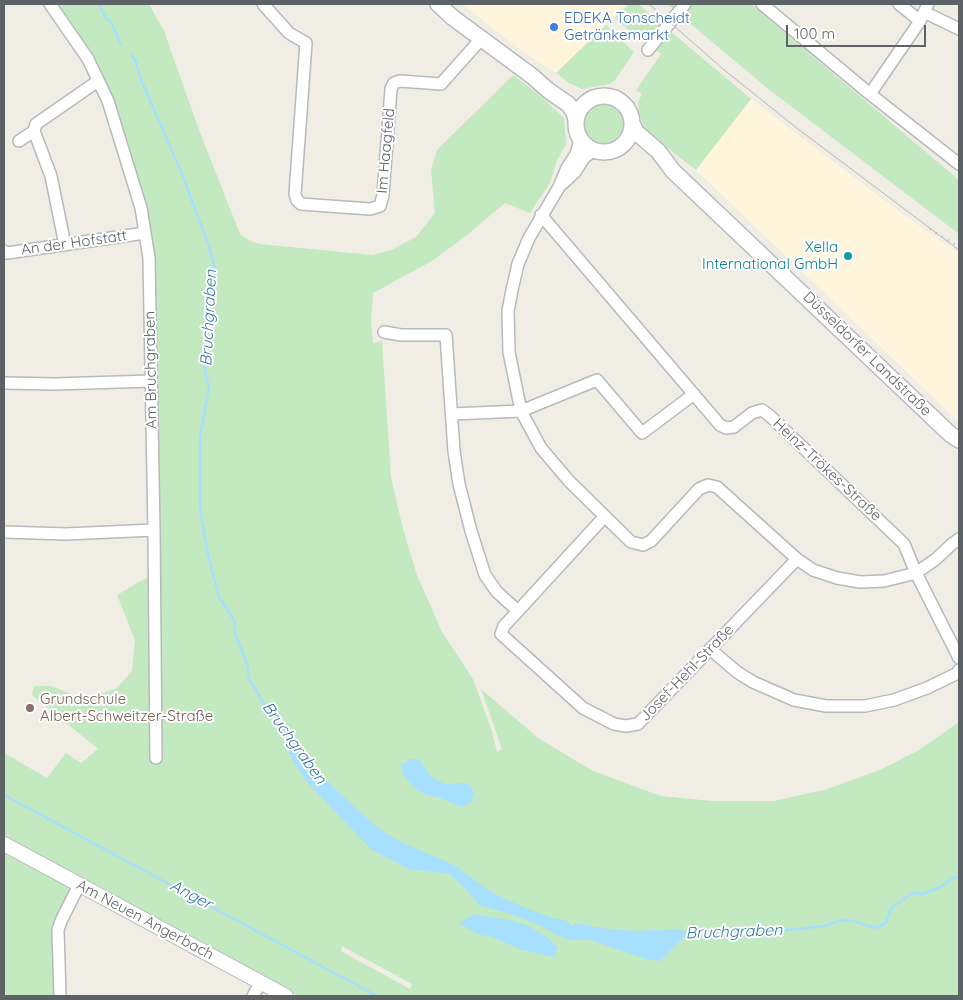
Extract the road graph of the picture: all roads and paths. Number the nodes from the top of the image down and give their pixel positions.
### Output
1 (50, 4) edge
2 (263, 4) edge
3 (438, 4) edge
4 (685, 4) edge
5 (762, 4) edge
6 (899, 4) edge
7 (924, 12) edge
8 (959, 29) edge
9 (481, 39) junction
10 (648, 50) dead end
11 (532, 76) junction
12 (98, 81) junction
13 (870, 94) junction
14 (590, 100) junction
15 (576, 120) junction
16 (632, 123) junction
17 (34, 131) junction
18 (580, 140) junction
19 (19, 141) dead end
20 (623, 145) junction
21 (594, 150) junction
22 (959, 164) edge
23 (673, 171) junction
24 (558, 187) junction
25 (541, 215) junction
26 (145, 233) junction
27 (65, 245) junction
28 (4, 251) edge
29 (384, 332) dead end
30 (150, 381) junction
31 (4, 382) edge
32 (694, 394) junction
33 (522, 411) junction
34 (452, 414) junction
35 (955, 437) edge
36 (959, 448) edge
37 (605, 516) junction
38 (154, 530) junction
39 (4, 532) edge
40 (959, 532) edge
41 (955, 542) edge
42 (797, 559) junction
43 (916, 573) junction
44 (518, 611) junction
45 (710, 649) junction
46 (959, 658) edge
47 (959, 670) edge
48 (156, 758) dead end
49 (4, 844) edge
50 (80, 885) junction
51 (260, 983) junction
52 (60, 996) edge
53 (253, 996) edge
54 (286, 996) edge

1 - 12 street, Am Bruchgraben
2 - 9 street, Im Haagfeld
3 - 9 main road
4 - 10 street
5 - 13 street
6 - 7 street
7 - 8 street
7 - 13 street
9 - 11 main road
11 - 14 main road
11 - 15 main road
12 - 17 street
12 - 26 street, Am Bruchgraben
13 - 22 street
14 - 15 main road
14 - 16 main road
15 - 18 main road
16 - 20 main road
16 - 23 main road, Düsseldorfer Landstraße
17 - 19 street
17 - 27 street
18 - 21 main road
18 - 24 street
20 - 21 main road
20 - 23 main road, Düsseldorfer Landstraße
21 - 24 street
23 - 35 main road, Düsseldorfer Landstraße
24 - 25 street
25 - 32 street, Heinz-Trökes-Straße
25 - 33 street
26 - 27 street, An der Hofstatt
26 - 30 street, Am Bruchgraben
27 - 28 street, An der Hofstatt
29 - 34 street
30 - 31 street
30 - 38 street, Am Bruchgraben
32 - 33 street
32 - 43 street, Heinz-Trökes-Straße
33 - 34 street
33 - 37 street
34 - 44 street
35 - 36 main road, Düsseldorfer Landstraße
37 - 42 street
37 - 44 street, Josef-Hehl-Straße
38 - 39 street
38 - 48 street, Am Bruchgraben
40 - 41 street
41 - 43 street
42 - 43 street
42 - 45 street, Josef-Hehl-Straße
43 - 46 street, Heinz-Trökes-Straße
44 - 45 street, Josef-Hehl-Straße
45 - 47 street
49 - 50 street, Am Neuen Angerbach
50 - 51 street, Am Neuen Angerbach
50 - 52 street
51 - 53 street
51 - 54 street, Am Neuen Angerbach

